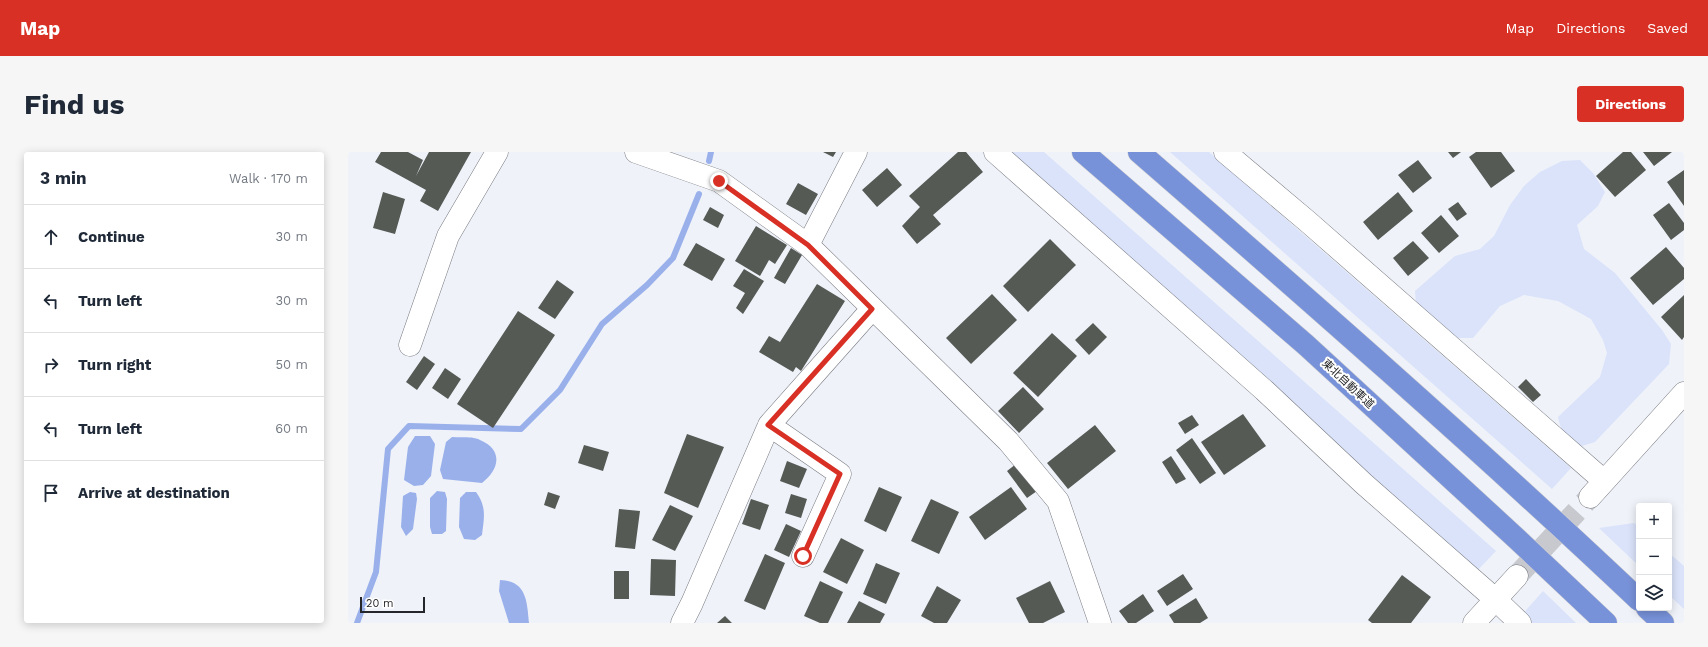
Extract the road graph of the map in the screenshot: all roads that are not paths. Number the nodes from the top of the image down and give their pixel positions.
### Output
1 (497, 152) edge
2 (636, 152) edge
3 (856, 152) edge
4 (995, 152) edge
5 (1083, 152) edge
6 (1139, 152) edge
7 (1225, 152) edge
8 (808, 245) junction
9 (872, 309) junction
10 (410, 345) dead end
11 (1684, 393) edge
12 (768, 425) junction
13 (1604, 481) junction
14 (1590, 497) tunnel mouth
15 (803, 556) dead end
16 (1517, 576) tunnel mouth
17 (1636, 597) edge
18 (1495, 599) junction
19 (1650, 611) edge
20 (682, 623) edge
21 (1100, 623) edge
22 (1474, 623) edge
23 (1520, 623) edge
24 (1606, 623) edge
25 (1663, 623) edge

1 - 10 street
2 - 8 street
3 - 8 street
4 - 18 street
5 - 24 highway, 東北自動車道
6 - 17 highway
7 - 13 street
8 - 9 street
9 - 12 street
9 - 21 street
11 - 13 street
12 - 15 street
12 - 20 street
13 - 14 street
16 - 18 street
18 - 22 street
18 - 23 street
19 - 25 highway

